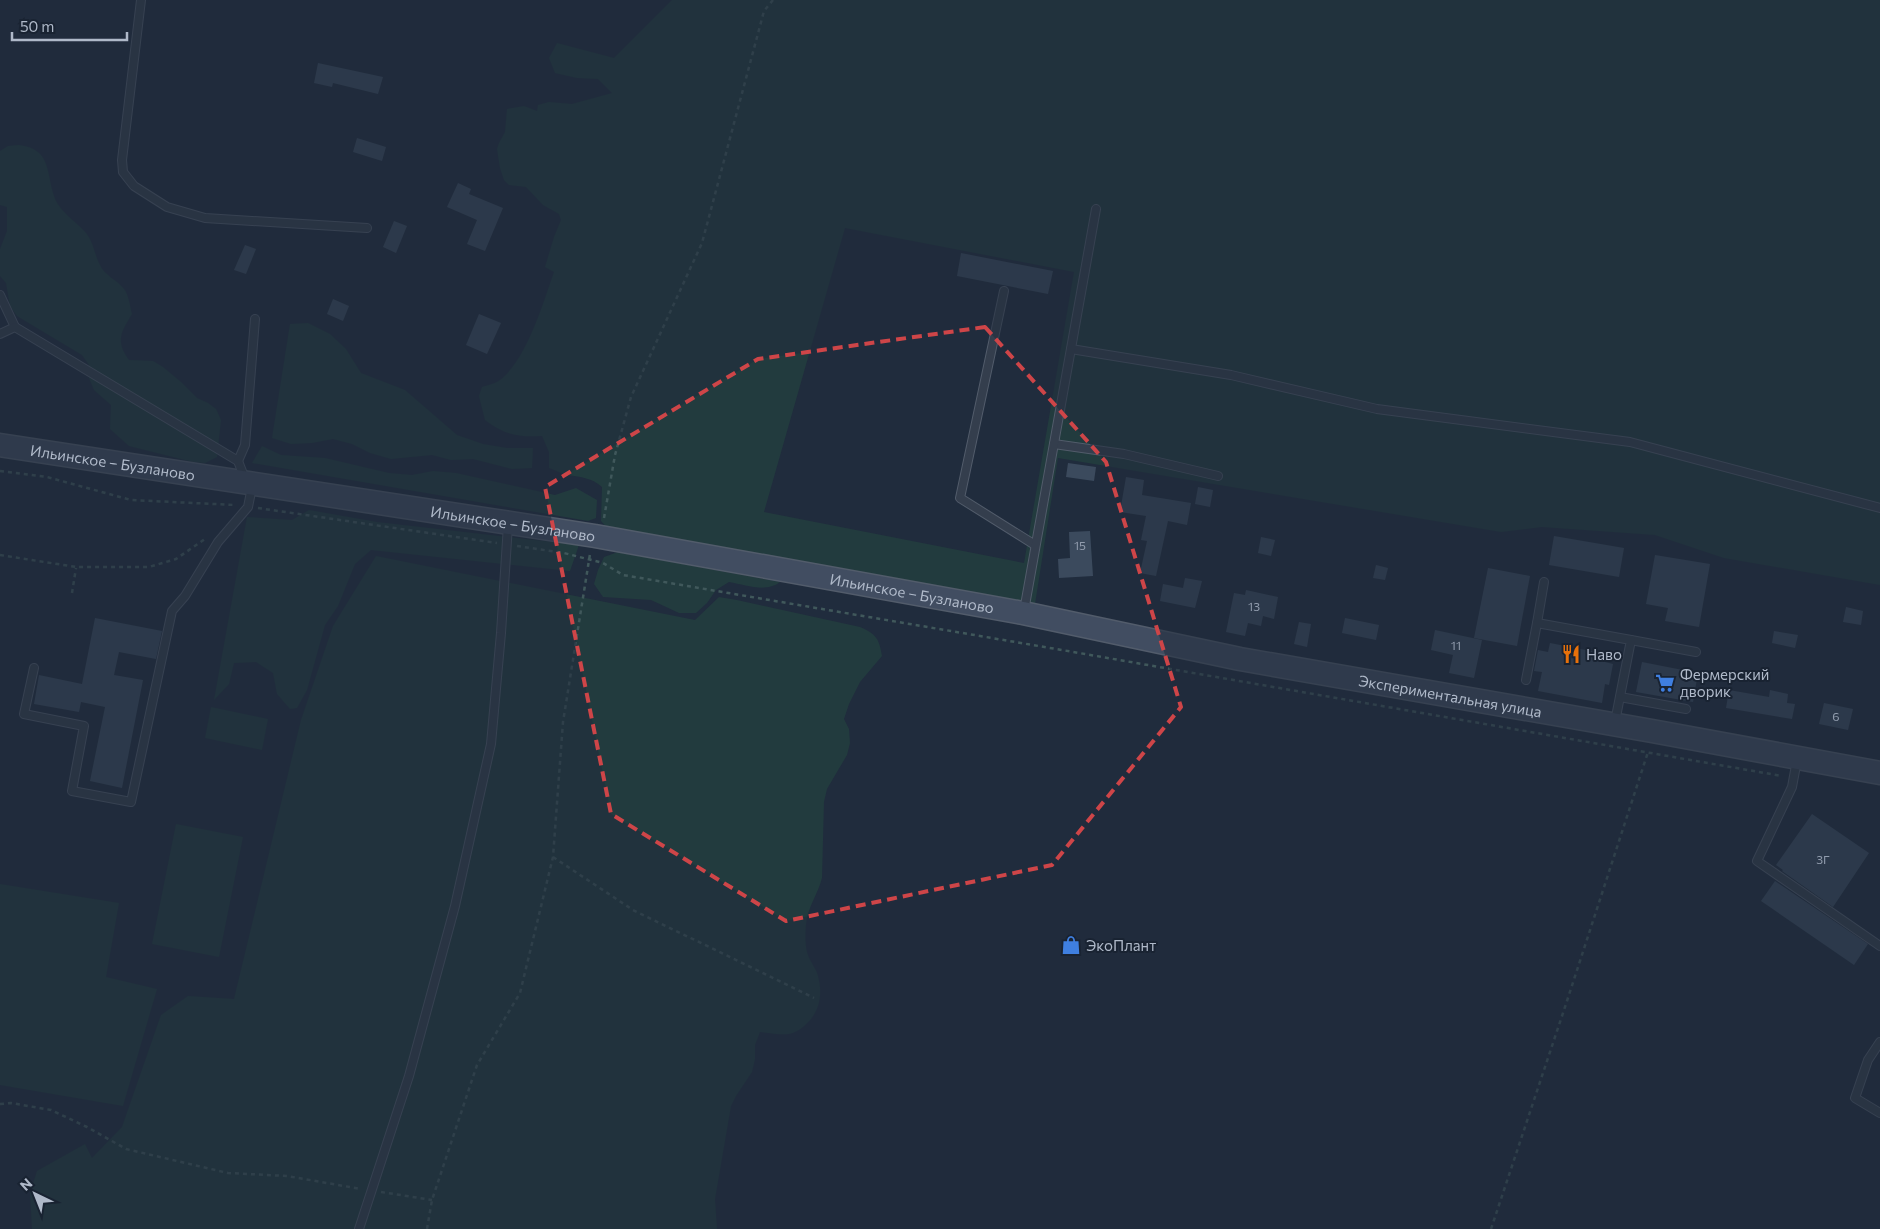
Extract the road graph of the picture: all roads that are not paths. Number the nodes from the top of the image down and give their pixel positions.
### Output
1 (140, 0) edge
2 (1096, 209) dead end
3 (367, 228) dead end
4 (1004, 291) dead end
5 (0, 296) edge
6 (254, 319) dead end
7 (15, 327) junction
8 (0, 334) edge
9 (1071, 349) junction
10 (1054, 444) junction
11 (0, 445) edge
12 (238, 461) junction
13 (1218, 476) dead end
14 (250, 483) junction
15 (1880, 508) edge
16 (507, 534) junction
17 (1035, 544) junction
18 (1544, 582) dead end
19 (1023, 613) junction
20 (1537, 623) junction
21 (1630, 640) junction
22 (1696, 652) dead end
23 (34, 668) dead end
24 (1526, 680) dead end
25 (1620, 697) junction
26 (1686, 709) dead end
27 (1615, 724) junction
28 (1796, 768) junction
29 (1880, 773) edge
30 (1880, 946) edge
31 (1880, 1042) edge
32 (1880, 1113) edge
33 (359, 1229) edge

1 - 3 lane
2 - 9 lane
4 - 17 lane
5 - 7 lane
6 - 12 lane
7 - 8 lane
7 - 12 lane
9 - 10 lane
9 - 15 lane
10 - 13 lane
10 - 17 lane
11 - 14 street, Ильинское – Бузланово
12 - 14 lane
14 - 16 street, Ильинское – Бузланово
14 - 23 lane
16 - 19 street, Ильинское – Бузланово
16 - 33 lane
17 - 19 lane
18 - 20 lane
19 - 27 street, Экспериментальная улица
20 - 21 lane
20 - 24 lane
21 - 22 lane
21 - 25 lane
25 - 26 lane
25 - 27 lane
27 - 28 street, Экспериментальная улица
28 - 29 street, Экспериментальная улица
28 - 30 lane
31 - 32 lane

